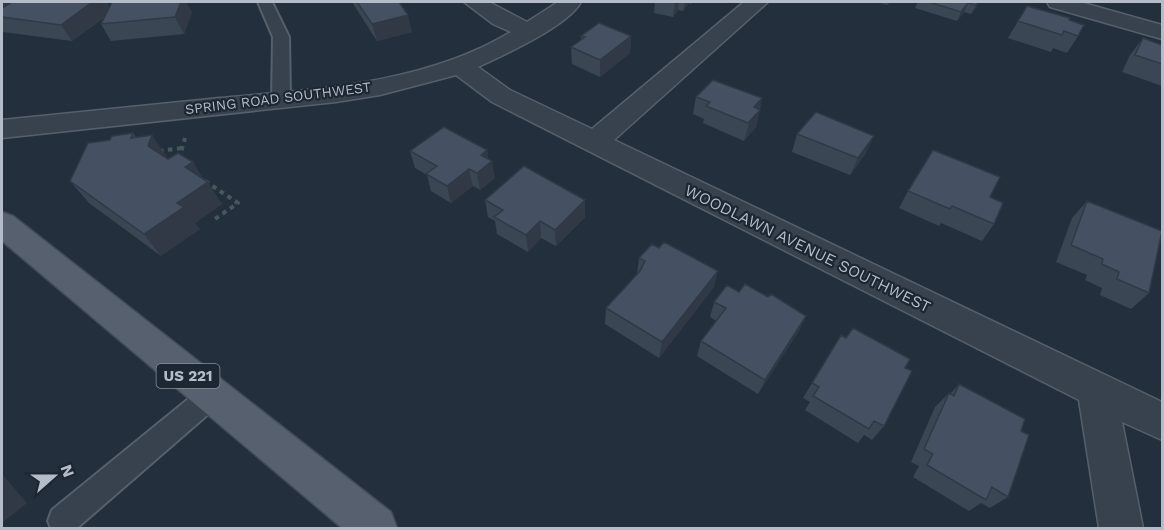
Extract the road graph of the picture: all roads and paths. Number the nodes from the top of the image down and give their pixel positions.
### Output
1 (265, 2) edge
2 (475, 2) edge
3 (570, 2) edge
4 (757, 2) edge
5 (1058, 2) edge
6 (530, 32) junction
7 (1162, 32) edge
8 (459, 65) junction
9 (281, 100) junction
10 (2, 129) edge
11 (186, 137) dead end
12 (594, 142) junction
13 (182, 148) junction
14 (151, 152) edge
15 (177, 164) edge
16 (202, 178) edge
17 (215, 219) dead end
18 (2, 224) edge
19 (1097, 390) junction
20 (212, 395) junction
21 (1162, 422) edge
22 (63, 521) dead end
23 (375, 528) edge
24 (1121, 528) edge

1 - 9 lane
2 - 6 street
3 - 6 street, SPRING ROAD SOUTHWEST
4 - 12 street
5 - 7 street
6 - 8 street, SPRING ROAD SOUTHWEST
8 - 9 street, SPRING ROAD SOUTHWEST
8 - 12 street, WOODLAWN AVENUE SOUTHWEST
9 - 10 street, SPRING ROAD SOUTHWEST
11 - 13 path
12 - 19 street, WOODLAWN AVENUE SOUTHWEST
13 - 14 path
13 - 15 path
16 - 17 path
18 - 20 main road, US 221
19 - 21 street, WOODLAWN AVENUE SOUTHWEST
19 - 24 street
20 - 22 lane
20 - 23 main road, US 221

